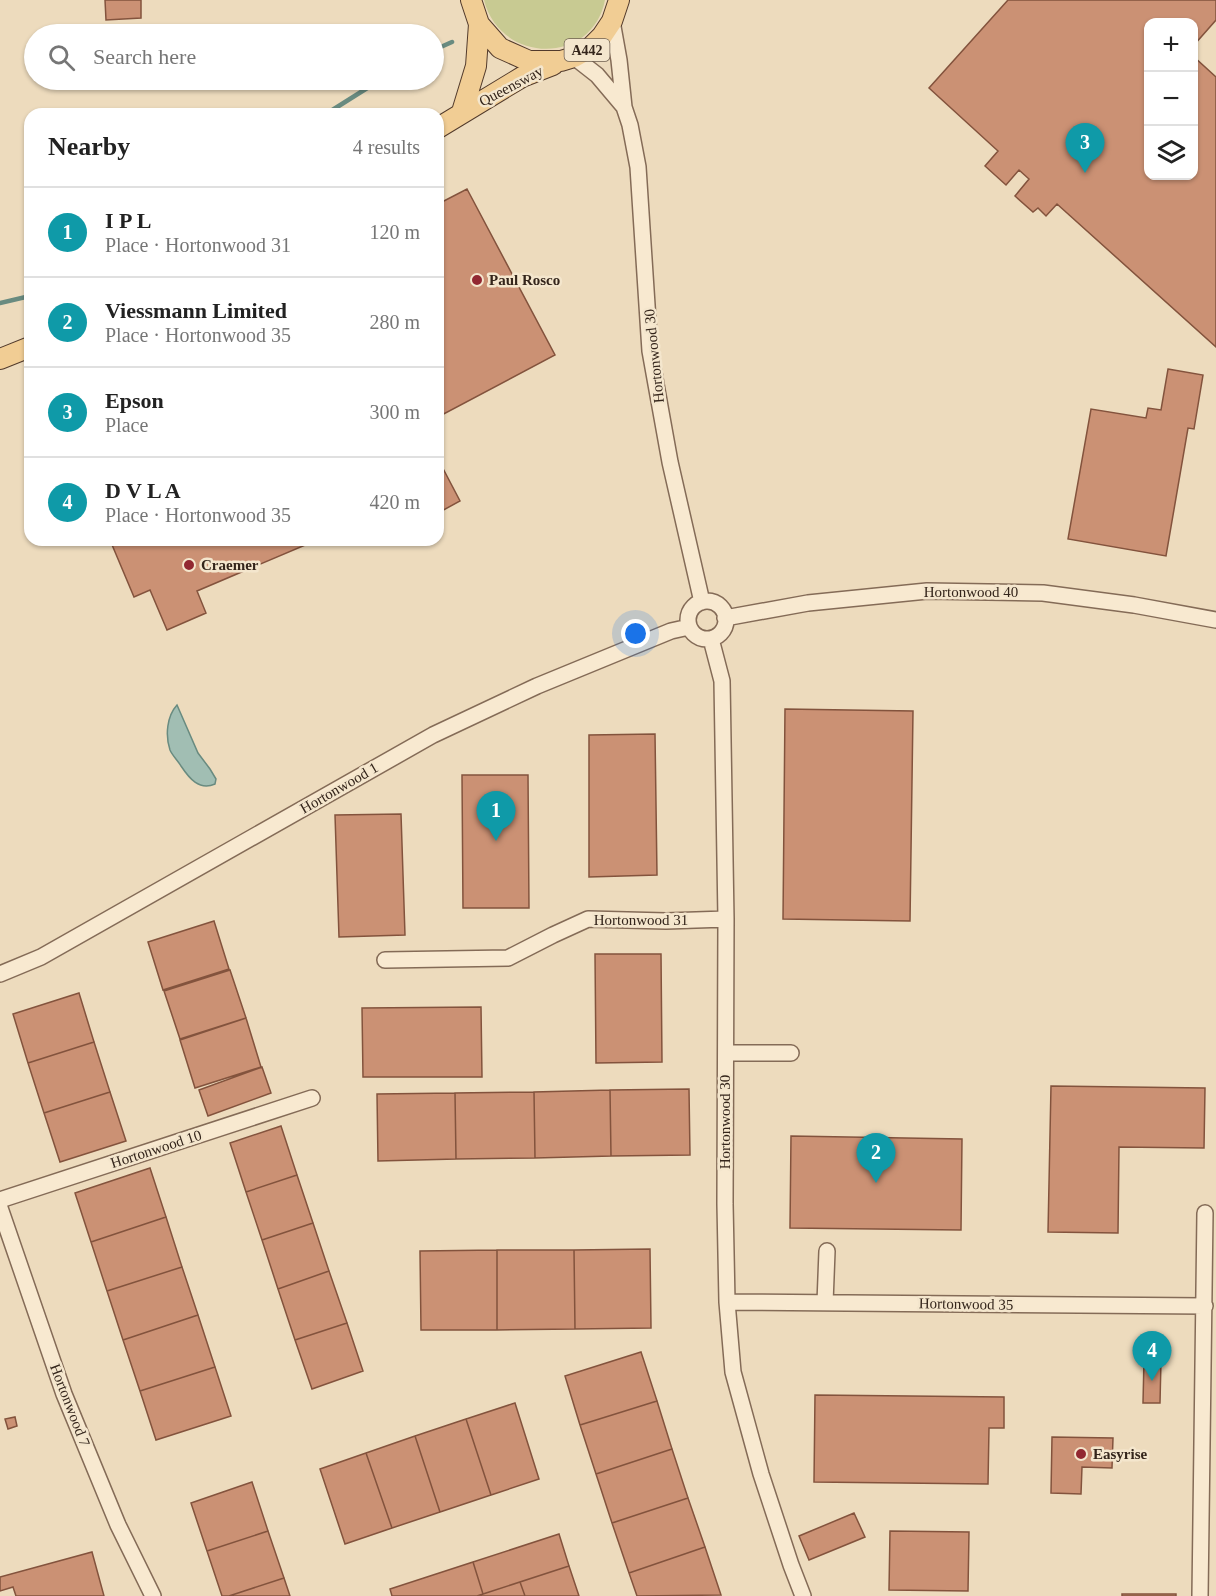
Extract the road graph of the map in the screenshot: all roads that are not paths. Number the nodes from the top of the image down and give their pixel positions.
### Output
1 (471, 0) edge
2 (619, 0) edge
3 (612, 21) junction
4 (479, 24) junction
5 (567, 59) junction
6 (624, 107) junction
7 (462, 112) junction
8 (444, 124) edge
9 (24, 349) edge
10 (0, 359) edge
11 (702, 602) junction
12 (725, 618) junction
13 (1216, 620) edge
14 (689, 627) junction
15 (711, 639) junction
16 (726, 919) junction
17 (385, 960) dead end
18 (0, 974) edge
19 (726, 1053) junction
20 (791, 1053) dead end
21 (312, 1098) dead end
22 (0, 1200) edge
23 (0, 1208) edge
24 (1205, 1213) dead end
25 (827, 1251) dead end
26 (727, 1302) junction
27 (825, 1303) junction
28 (1205, 1306) junction
29 (153, 1596) edge
30 (803, 1596) edge
31 (1200, 1596) edge

1 - 4 main road, A442
2 - 3 main road, A442
3 - 5 main road, A442
3 - 6 street, Hortonwood 30
4 - 5 main road, A442
4 - 7 main road, Queensway / A442
5 - 6 street, Hortonwood 30
5 - 7 main road, Queensway / A442
6 - 11 street, Hortonwood 30
7 - 8 main road, Queensway / A442
9 - 10 main road
11 - 12 street
11 - 14 street
12 - 13 street, Hortonwood 40
12 - 15 street
14 - 15 street
14 - 18 street, Hortonwood 1
15 - 16 street, Hortonwood 30
16 - 17 street, Hortonwood 31
16 - 19 street, Hortonwood 30
19 - 20 street
19 - 26 street, Hortonwood 30
21 - 22 street, Hortonwood 10
23 - 29 street, Hortonwood 7
24 - 28 street
25 - 27 street
26 - 27 street, Hortonwood 35
26 - 30 street, Hortonwood 30
27 - 28 street, Hortonwood 35
28 - 31 street

